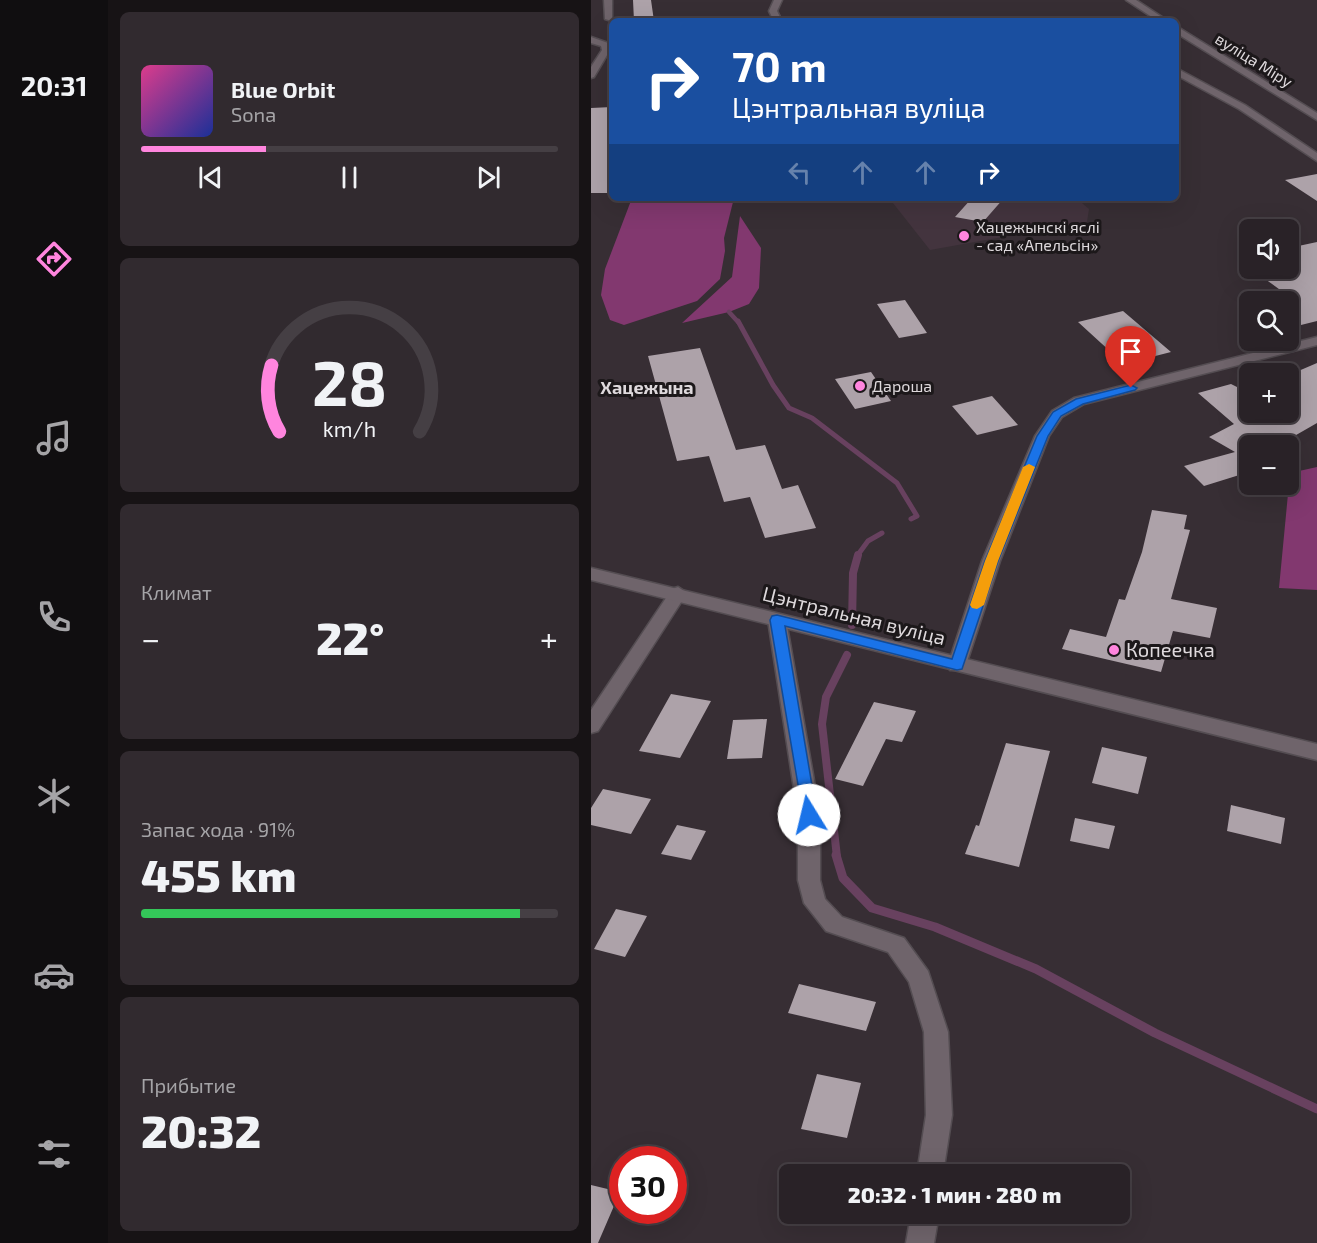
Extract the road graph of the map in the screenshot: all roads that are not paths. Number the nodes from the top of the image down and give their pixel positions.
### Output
1 (608, 0) edge
2 (778, 0) edge
3 (1130, 0) edge
4 (776, 18) edge
5 (1159, 18) edge
6 (609, 19) dead end
7 (1179, 31) edge
8 (591, 40) edge
9 (1179, 73) edge
10 (591, 75) edge
11 (1317, 117) edge
12 (1317, 158) edge
13 (1317, 341) edge
14 (591, 574) edge
15 (678, 593) junction
16 (777, 620) junction
17 (957, 665) junction
18 (591, 726) edge
19 (1317, 752) edge
20 (932, 1164) edge
21 (923, 1224) edge
22 (920, 1243) edge

1 - 6 street
2 - 4 street
3 - 5 street
7 - 11 street, вуліца Міру
8 - 10 street
9 - 12 street
13 - 17 street
14 - 15 street, Цэнтральная вуліца
15 - 16 street, Цэнтральная вуліца
15 - 18 street
16 - 17 street, Цэнтральная вуліца
16 - 20 street
17 - 19 street, Цэнтральная вуліца
21 - 22 street

